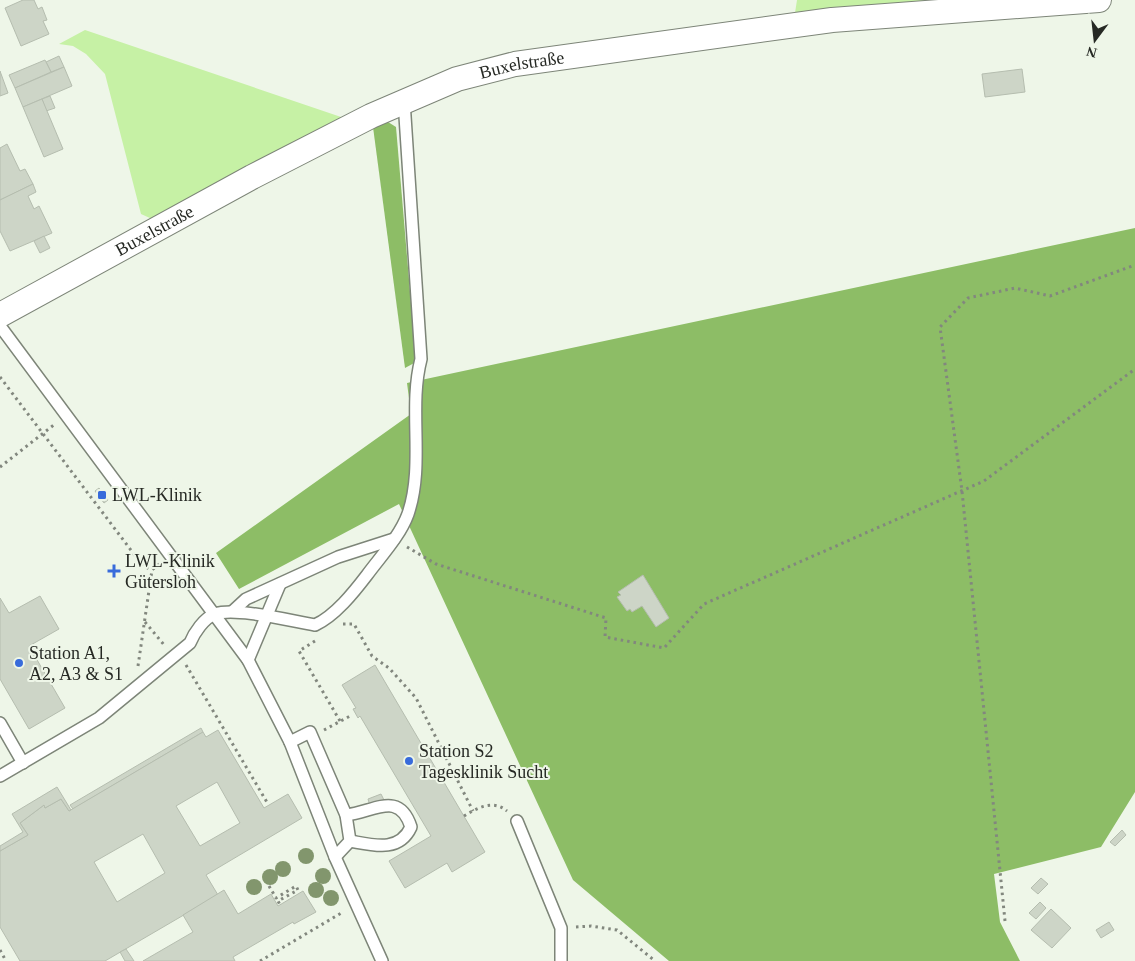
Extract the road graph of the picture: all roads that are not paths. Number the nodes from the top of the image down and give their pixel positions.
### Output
1 (1099, 0) edge
2 (404, 101) junction
3 (0, 315) edge
4 (0, 326) edge
5 (394, 539) junction
6 (280, 584) junction
7 (233, 612) junction
8 (214, 615) junction
9 (268, 617) junction
10 (248, 660) junction
11 (0, 723) edge
12 (290, 742) junction
13 (23, 762) junction
14 (0, 776) edge
15 (346, 815) junction
16 (517, 821) road end
17 (350, 841) junction
18 (335, 858) junction
19 (382, 961) edge
20 (561, 961) edge

1 - 2 street, Buxelstraße
2 - 3 street, Buxelstraße
2 - 5 lane
4 - 8 lane
5 - 6 lane
5 - 9 lane
6 - 7 lane
6 - 9 lane
7 - 8 lane
7 - 9 lane
8 - 10 lane
8 - 13 lane
9 - 10 lane
10 - 12 lane
11 - 13 lane
12 - 15 lane
12 - 18 lane
13 - 14 lane
15 - 17 lane
15 - 17 lane
16 - 20 lane
17 - 18 lane
18 - 19 lane

